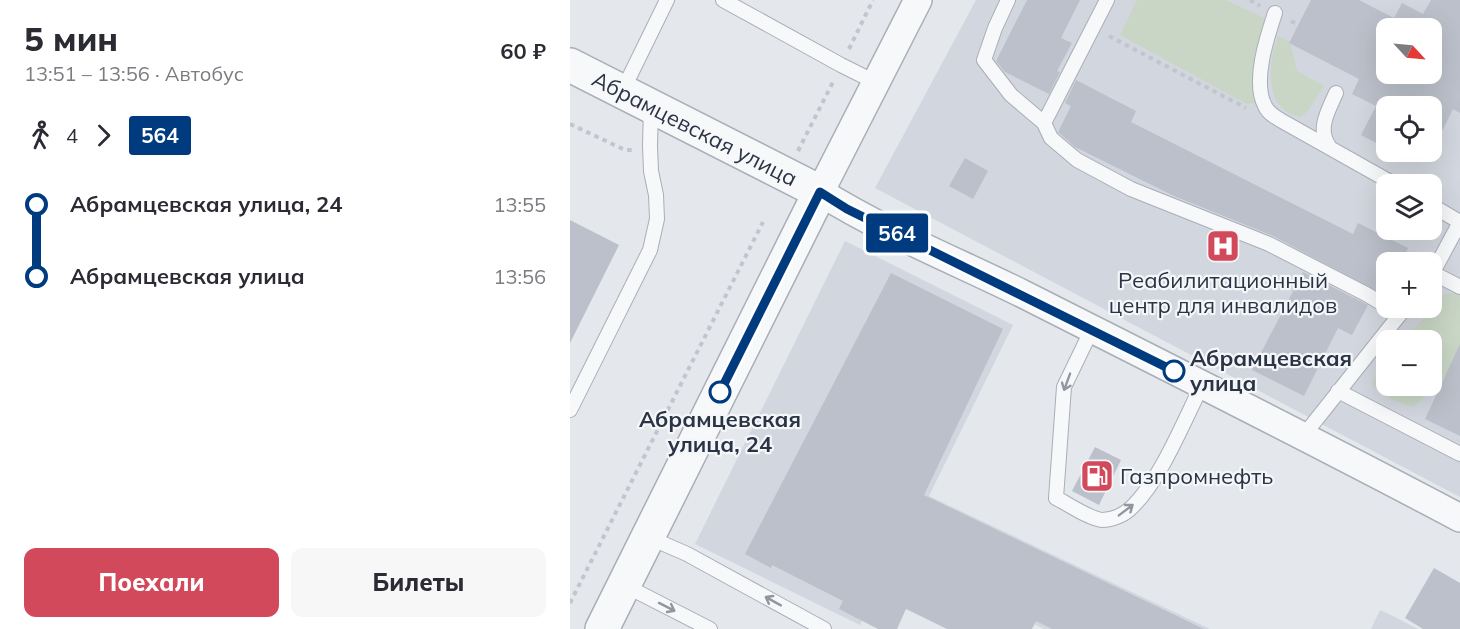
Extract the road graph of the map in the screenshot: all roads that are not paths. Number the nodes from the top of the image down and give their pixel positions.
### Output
1 (667, 0) edge
2 (723, 0) edge
3 (918, 0) edge
4 (1008, 0) edge
5 (1107, 0) edge
6 (1275, 13) dead end
7 (570, 65) edge
8 (877, 83) junction
9 (622, 92) junction
10 (1336, 93) dead end
11 (651, 107) junction
12 (1324, 120) junction
13 (1044, 123) junction
14 (1302, 132) junction
15 (1329, 146) junction
16 (1377, 174) edge
17 (820, 192) junction
18 (1442, 211) edge
19 (1460, 222) edge
20 (1442, 255) edge
21 (1442, 279) edge
22 (1460, 287) edge
23 (1376, 299) edge
24 (1389, 318) edge
25 (1092, 329) junction
26 (1202, 385) junction
27 (1338, 391) junction
28 (570, 410) edge
29 (1304, 435) junction
30 (1460, 454) edge
31 (1460, 518) edge
32 (648, 537) junction
33 (624, 585) junction
34 (602, 629) edge
35 (710, 629) edge
36 (824, 629) edge

1 - 9 lane
2 - 8 lane
3 - 8 street
4 - 13 lane
5 - 13 lane
6 - 14 lane
7 - 9 street, Абрамцевская улица
8 - 17 street
9 - 11 street, Абрамцевская улица
10 - 12 lane
11 - 17 street, Абрамцевская улица
11 - 28 lane
12 - 14 lane
12 - 15 lane
13 - 23 lane
14 - 15 lane
15 - 16 lane
17 - 25 street, Абрамцевская улица
17 - 32 street
18 - 19 lane
19 - 20 lane
21 - 22 lane
24 - 27 lane
25 - 26 street, Абрамцевская улица
25 -> 26 lane
26 - 29 street, Абрамцевская улица
27 - 29 lane
27 - 30 lane
29 - 31 street, Абрамцевская улица
32 - 33 street
36 -> 32 lane
33 - 34 street
33 -> 35 lane

